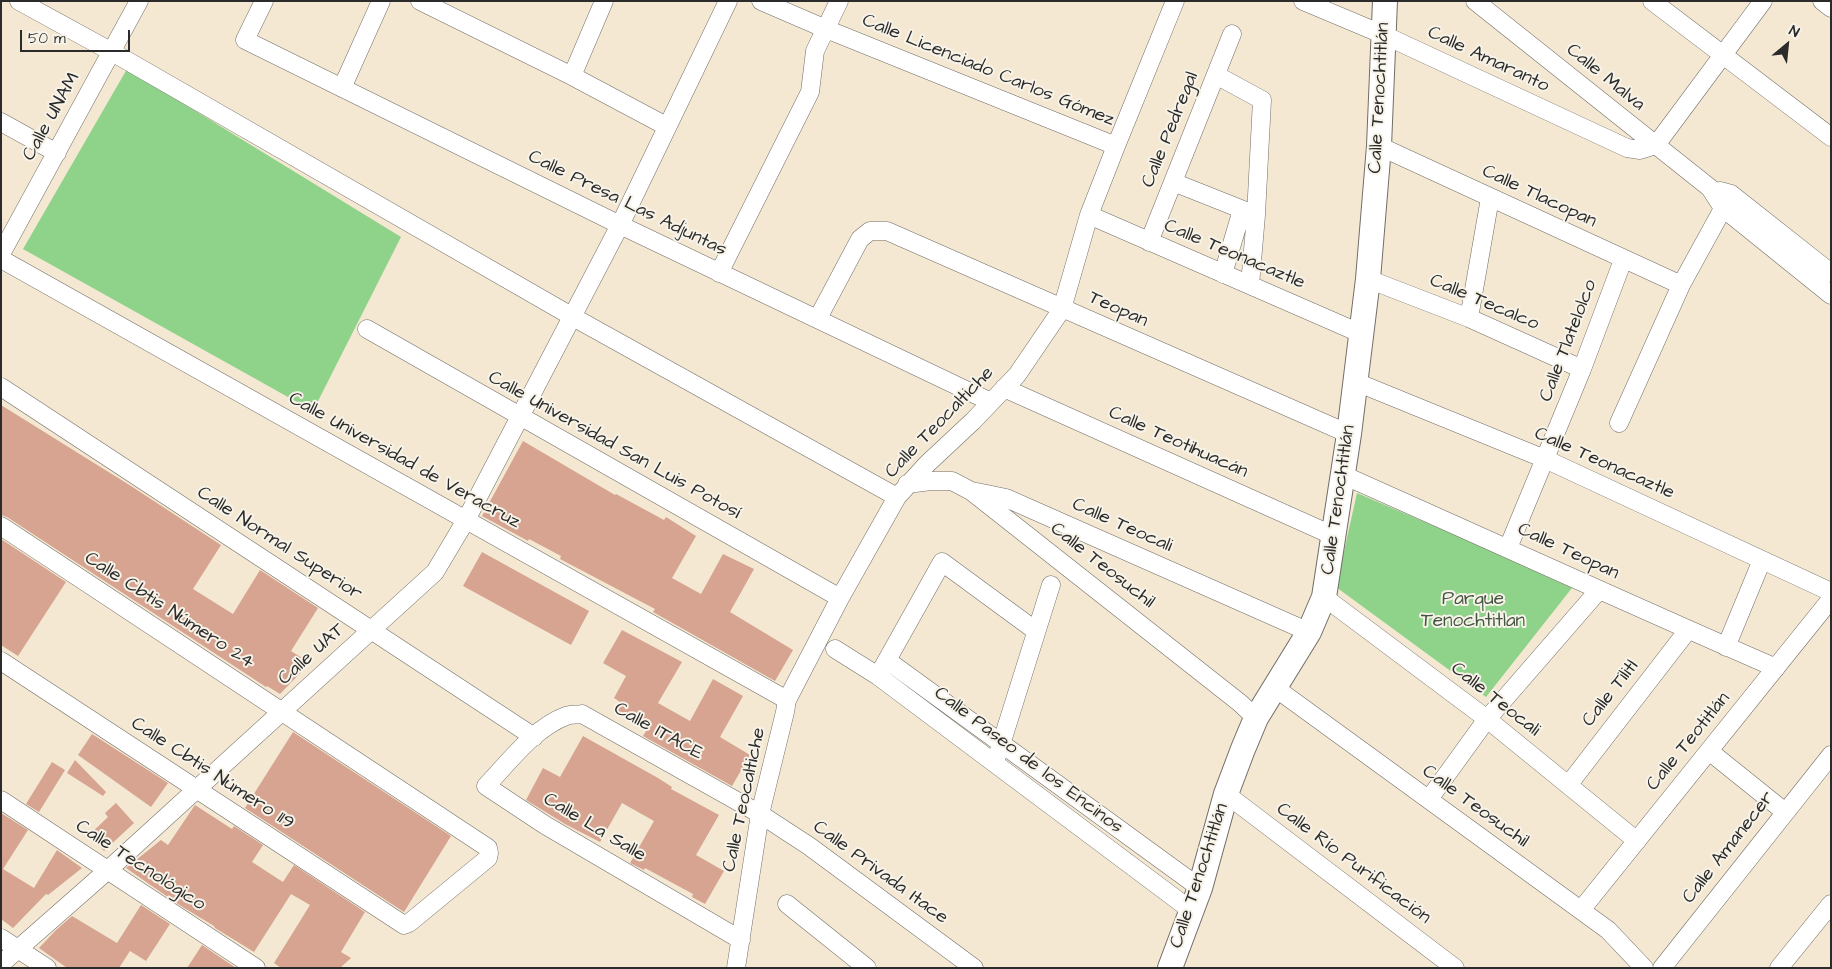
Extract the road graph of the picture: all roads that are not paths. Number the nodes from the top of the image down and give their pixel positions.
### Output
1 (19, 1) edge
2 (139, 1) edge
3 (264, 1) edge
4 (381, 1) edge
5 (420, 1) edge
6 (604, 1) edge
7 (728, 1) edge
8 (761, 1) edge
9 (839, 1) edge
10 (1175, 1) edge
11 (1303, 1) edge
12 (1385, 1) edge
13 (1475, 1) edge
14 (1652, 1) edge
15 (1763, 1) edge
16 (1822, 1) edge
17 (1831, 8) edge
18 (826, 29) junction
19 (1232, 34) dead end
20 (1384, 35) junction
21 (112, 52) junction
22 (1723, 55) junction
23 (1216, 74) junction
24 (572, 76) junction
25 (342, 88) junction
26 (1, 122) edge
27 (666, 126) junction
28 (1831, 137) edge
29 (1656, 145) junction
30 (1116, 146) junction
31 (1379, 146) junction
32 (56, 153) junction
33 (1173, 182) junction
34 (1490, 198) junction
35 (1727, 201) junction
36 (1249, 212) junction
37 (1089, 216) junction
38 (620, 225) junction
39 (1149, 242) junction
40 (1, 254) edge
41 (1, 259) edge
42 (1623, 260) junction
43 (719, 272) junction
44 (1831, 273) edge
45 (1224, 274) junction
46 (1368, 279) junction
47 (1250, 285) junction
48 (1681, 285) junction
49 (1831, 295) edge
50 (1062, 309) junction
51 (573, 317) junction
52 (818, 318) junction
53 (1469, 318) junction
54 (367, 329) dead end
55 (1362, 334) junction
56 (1582, 369) junction
57 (1356, 382) junction
58 (1, 387) edge
59 (1004, 388) junction
60 (991, 402) junction
61 (520, 417) junction
62 (1619, 423) dead end
63 (1349, 434) junction
64 (1545, 459) junction
65 (1343, 475) junction
66 (902, 490) junction
67 (971, 491) junction
68 (466, 520) junction
69 (1, 526) edge
70 (1334, 536) junction
71 (1508, 548) junction
72 (1762, 560) junction
73 (1051, 585) dead end
74 (1599, 590) junction
75 (1831, 592) edge
76 (1324, 597) junction
77 (840, 598) junction
78 (1831, 599) edge
79 (371, 630) junction
80 (1688, 630) junction
81 (1036, 631) junction
82 (1309, 632) junction
83 (1726, 647) junction
84 (835, 649) dead end
85 (1, 661) edge
86 (888, 661) junction
87 (1776, 668) junction
88 (878, 676) junction
89 (1274, 687) junction
90 (786, 700) junction
91 (282, 711) junction
92 (1256, 718) junction
93 (1486, 719) junction
94 (534, 736) junction
95 (1000, 743) junction
96 (1709, 751) junction
97 (1831, 755) edge
98 (996, 763) junction
99 (1569, 784) junction
100 (196, 789) junction
101 (1226, 794) junction
102 (1428, 799) junction
103 (1, 800) edge
104 (1785, 812) junction
105 (760, 814) junction
106 (1637, 841) junction
107 (1161, 860) junction
108 (108, 870) junction
109 (1148, 878) junction
110 (1200, 888) junction
111 (787, 904) dead end
112 (1831, 904) edge
113 (1580, 910) junction
114 (1192, 911) junction
115 (400, 923) joint
116 (1, 938) edge
117 (740, 940) junction
118 (18, 949) junction
119 (1, 964) edge
120 (47, 968) edge
121 (256, 968) edge
122 (736, 968) edge
123 (867, 968) edge
124 (974, 968) edge
125 (1170, 968) edge
126 (1455, 968) edge
127 (1644, 968) edge
128 (1662, 968) edge
129 (1779, 968) edge

1 - 21 street
2 - 21 street, Calle UNAM
3 - 25 street, Calle Presa Las Adjuntas
4 - 25 street
5 - 24 street
6 - 24 street
7 - 27 street, Calle UAT
8 - 18 street, Calle Licenciado Carlos Gómez
9 - 18 street
10 - 30 street, Calle Teocaltiche
11 - 20 street, Calle Amaranto
12 - 20 street, Calle Tenochtitlán
13 - 29 street, Calle Malva
14 - 22 street
15 - 22 street
16 - 17 street
18 - 30 street, Calle Licenciado Carlos Gómez
18 - 43 street
19 - 23 street, Calle Pedregal
20 - 29 street, Calle Amaranto
20 - 31 street, Calle Tenochtitlán
21 - 32 street, Calle UNAM
21 - 51 street
22 - 28 street
22 - 29 street
23 - 33 street, Calle Pedregal
23 - 36 street
24 - 27 street
25 - 38 street, Calle Presa Las Adjuntas
26 - 32 street
27 - 38 street, Calle UAT
29 - 35 street, Calle Malva
30 - 37 street, Calle Teocaltiche
31 - 34 street, Calle Tlacopan
31 - 46 street, Calle Tenochtitlán
32 - 40 street, Calle UNAM
33 - 36 street
33 - 39 street, Calle Pedregal
34 - 42 street, Calle Tlacopan
34 - 53 street
35 - 44 street, Calle Malva
35 - 48 street
35 - 49 street, Calle Malva
36 - 45 street
36 - 47 street
37 - 39 street, Calle Teonacaztle
37 - 50 street, Calle Teocaltiche
38 - 43 street, Calle Presa Las Adjuntas
38 - 51 street, Calle UAT
39 - 45 street, Calle Teonacaztle
41 - 68 street, Calle Universidad de Veracruz
42 - 48 street, Calle Tlacopan
42 - 56 street, Calle Tlatelolco
43 - 52 street, Calle Presa Las Adjuntas
45 - 47 street, Calle Teonacaztle
46 - 53 street, Calle Tecalco
46 - 55 street, Calle Tenochtitlán
47 - 55 street, Calle Teonacaztle
48 - 62 street
50 - 52 street, Teopan
50 - 59 street, Calle Teocaltiche
50 - 63 street, Teopan
51 - 61 street, Calle UAT
51 - 66 street
52 - 60 street, Calle Presa Las Adjuntas
53 - 56 street, Calle Tecalco
54 - 61 street, Calle Universidad San Luis Potosí
55 - 57 street, Calle Tenochtitlán
56 - 64 street, Calle Tlatelolco
57 - 63 street, Calle Tenochtitlán
57 - 64 street, Calle Teonacaztle
58 - 79 street, Calle Normal Superior
59 - 60 street, Calle Teocaltiche
59 - 70 street, Calle Teotihuacán
60 - 66 street, Calle Teocaltiche
61 - 68 street, Calle UAT
61 - 77 street, Calle Universidad San Luis Potosí
63 - 65 street, Calle Tenochtitlán
64 - 71 street, Calle Tlatelolco
64 - 72 street, Calle Teonacaztle
65 - 70 street, Calle Tenochtitlán
65 - 71 street, Calle Teopan
66 - 67 street, Calle Teosuchil
66 - 77 street, Calle Teocaltiche
67 - 82 street, Calle Teocali
67 - 92 street, Calle Teosuchil
68 - 79 street, Calle UAT
68 - 90 street, Calle Universidad de Veracruz
69 - 91 street, Calle Cbtis Número 24
70 - 76 street, Calle Tenochtitlán
71 - 74 street, Calle Teopan
72 - 75 street, Calle Teonacaztle
72 - 83 street
73 - 81 street
74 - 80 street, Calle Teopan
74 - 93 street
76 - 82 street, Calle Tenochtitlán
76 - 93 street, Calle Teocali
77 - 90 street, Calle Teocaltiche
78 - 87 street, Calle Teotitlán
79 - 91 street, Calle UAT
79 - 94 street, Calle Normal Superior
80 - 83 street, Calle Teopan
80 - 99 street, Calle Tilitl
81 - 86 street
81 - 95 street
82 - 89 street, Calle Tenochtitlán
83 - 87 street, Calle Teopan
84 - 88 street, Calle Paseo de los Encinos
85 - 100 street, Calle Cbtis Número 119
86 - 88 street
86 - 95 street, Calle Paseo de los Encinos
87 - 96 street, Calle Teotitlán
88 - 98 street, Calle Paseo de los Encinos
89 - 92 street, Calle Tenochtitlán
89 - 102 street, Calle Teosuchil
90 - 105 street, Calle Teocaltiche
91 - 100 street, Calle UAT
91 - 115 street, Calle Cbtis Número 24
92 - 101 street, Calle Tenochtitlán
93 - 99 street, Calle Teocali
93 - 102 street
94 - 105 street, Calle ITACE
94 - 117 street, Calle La Salle
95 - 98 street
95 - 107 street, Calle Paseo de los Encinos
96 - 104 street
96 - 106 street, Calle Teotitlán
97 - 104 street, Calle Amanecer
98 - 109 street, Calle Paseo de los Encinos
99 - 106 street, Calle Teocali
100 - 108 street, Calle UAT
100 - 115 street, Calle Cbtis Número 119
101 - 110 street, Calle Tenochtitlán
101 - 126 street, Calle Río Purificación
102 - 113 street, Calle Teosuchil
103 - 108 street, Calle Tecnológico
104 - 128 street, Calle Amanecer
105 - 117 street, Calle Teocaltiche
105 - 124 street, Calle Privada Itace
106 - 113 street, Calle Teotitlán
107 - 109 street
107 - 110 street, Calle Paseo de los Encinos
108 - 118 street, Calle UAT
108 - 121 street, Calle Tecnológico
109 - 114 street, Calle Paseo de los Encinos
110 - 114 street, Calle Tenochtitlán
111 - 123 street
112 - 129 street
113 - 127 street, Calle Teosuchil
114 - 125 street, Calle Tenochtitlán
116 - 118 street
117 - 122 street, Calle Teocaltiche
118 - 119 street, Calle UAT
118 - 120 street

